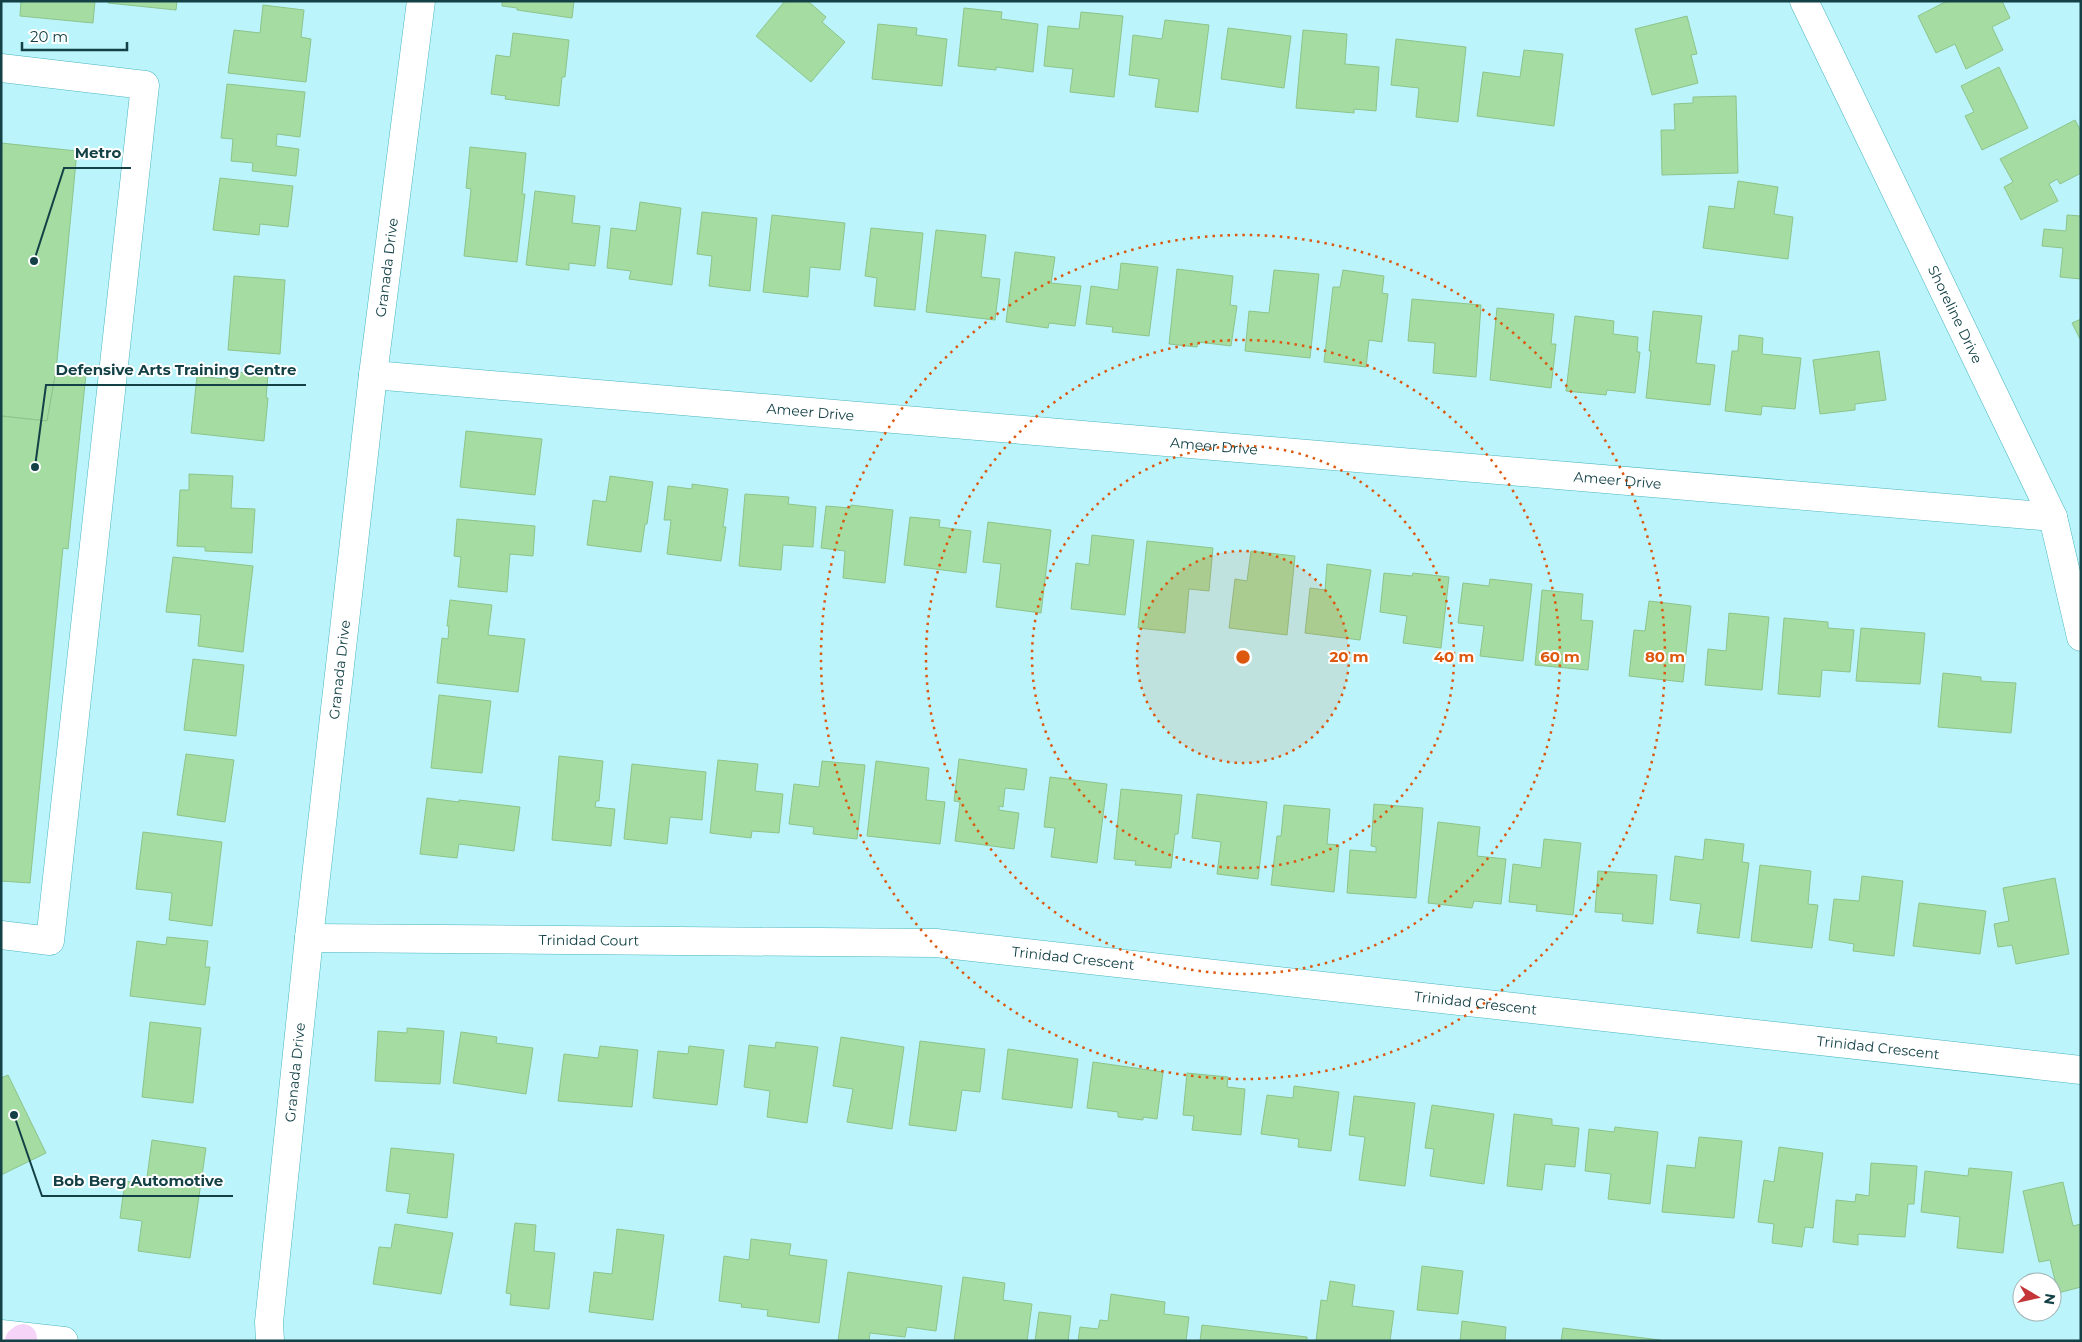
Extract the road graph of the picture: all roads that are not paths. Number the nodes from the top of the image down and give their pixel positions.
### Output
1 (421, 1) edge
2 (1804, 1) edge
3 (1, 68) edge
4 (373, 375) junction
5 (2053, 517) junction
6 (2081, 637) edge
7 (1, 935) edge
8 (310, 938) junction
9 (869, 943) joint
10 (2081, 1070) edge
11 (14, 1337) edge
12 (64, 1341) edge
13 (270, 1341) edge

1 - 4 street, Granada Drive
2 - 5 street, Shoreline Drive
3 - 7 street
4 - 5 street, Ameer Drive
4 - 8 street, Granada Drive
5 - 6 street, Shoreline Drive
8 - 9 street, Trinidad Court
8 - 13 street, Granada Drive
9 - 10 street, Trinidad Crescent
11 - 12 street

